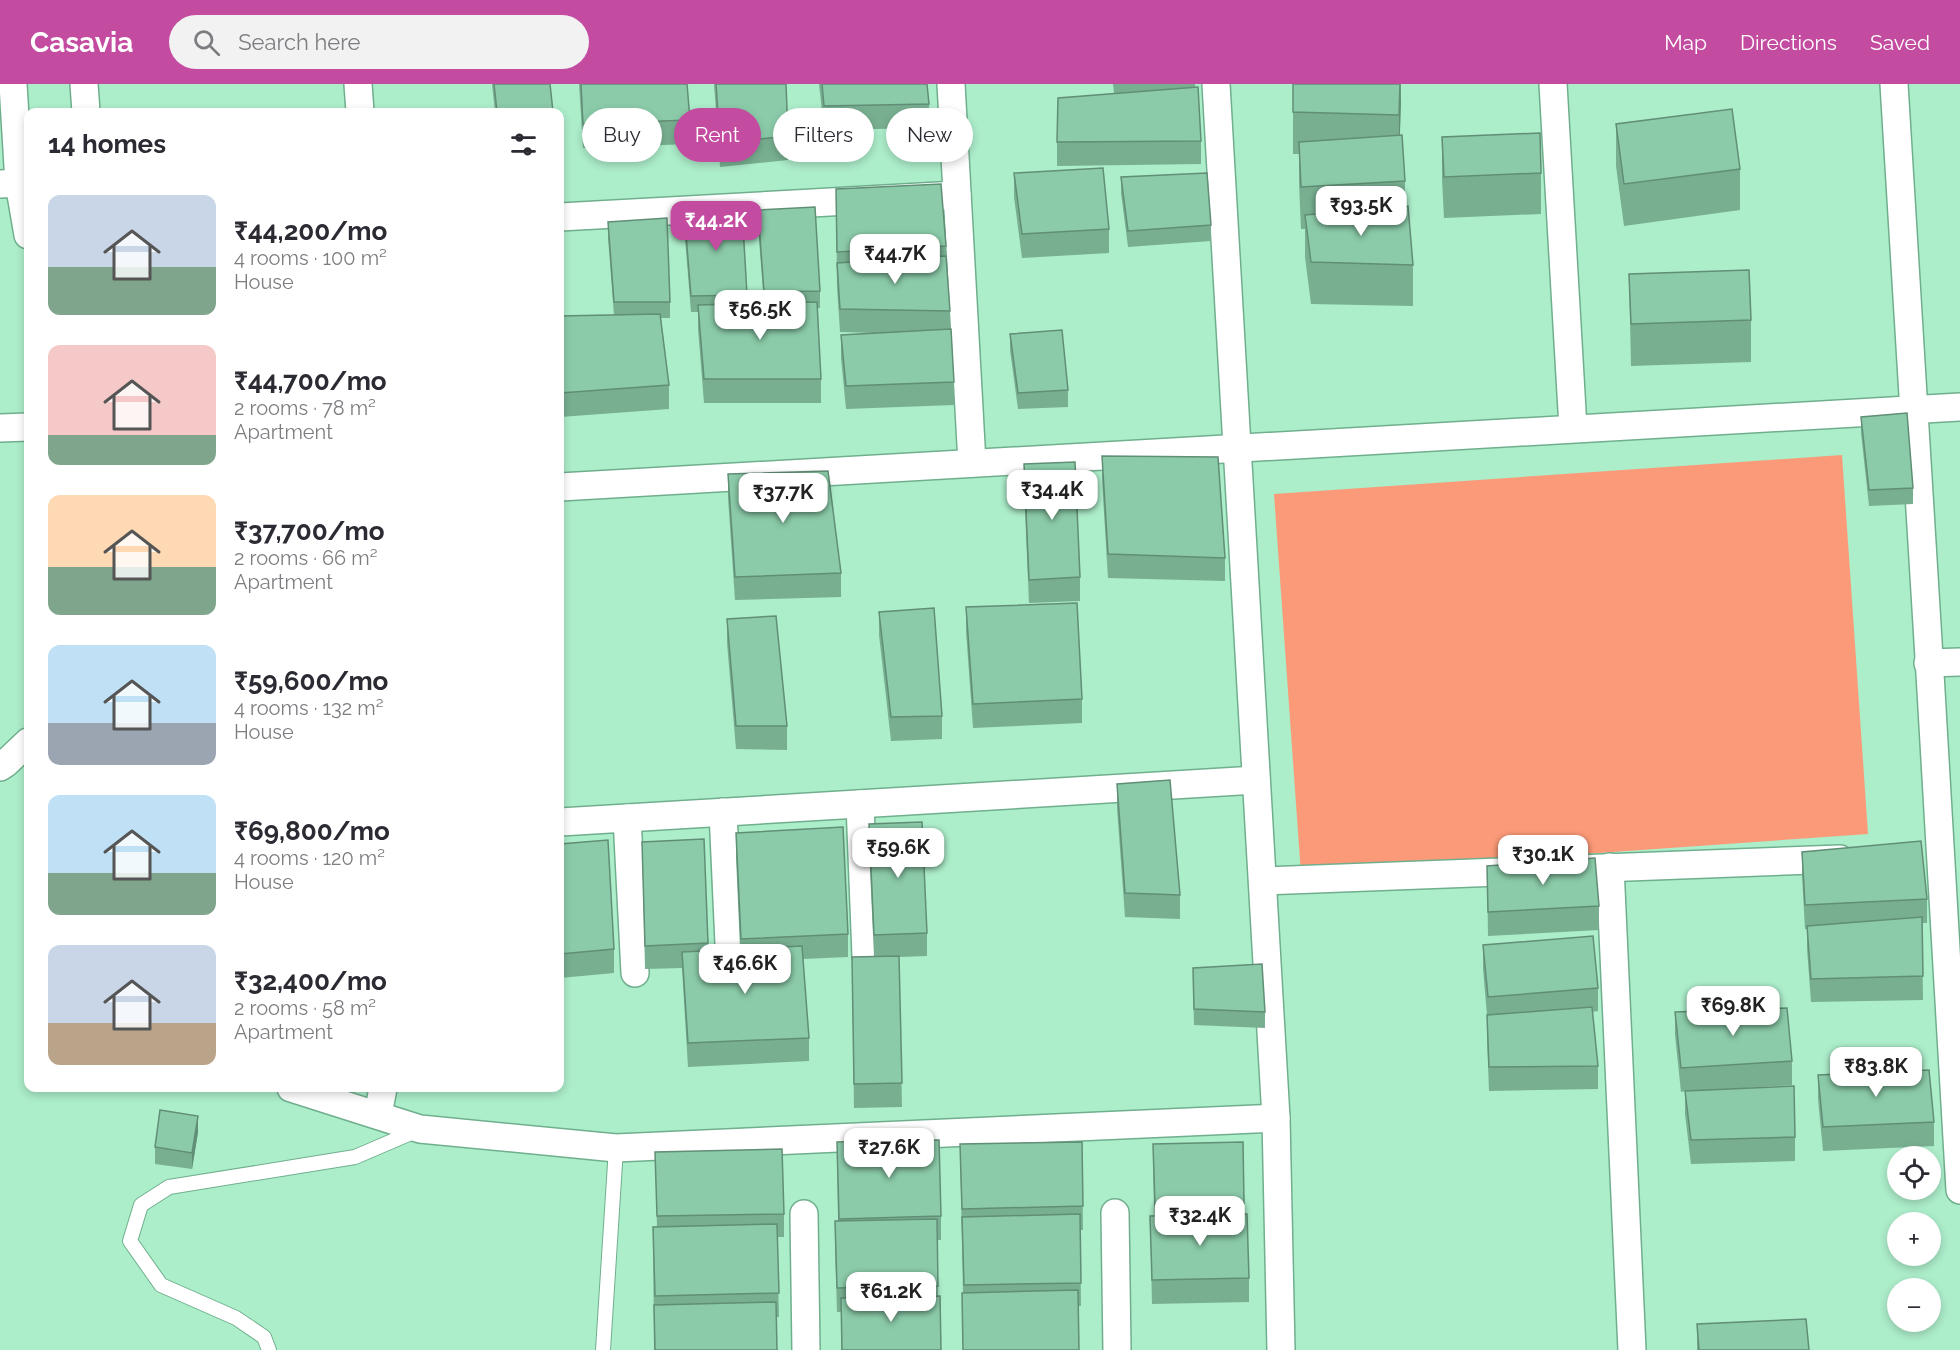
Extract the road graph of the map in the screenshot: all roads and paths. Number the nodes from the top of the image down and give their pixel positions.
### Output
1 (13, 84) edge
2 (84, 84) edge
3 (358, 84) edge
4 (951, 84) edge
5 (1216, 84) edge
6 (1553, 84) edge
7 (1894, 84) edge
8 (86, 108) edge
9 (360, 108) edge
10 (10, 183) edge
11 (957, 195) junction
12 (564, 217) edge
13 (24, 223) edge
14 (1960, 407) edge
15 (1913, 409) junction
16 (24, 427) edge
17 (0, 428) edge
18 (1573, 428) junction
19 (1237, 448) junction
20 (972, 463) junction
21 (564, 487) edge
22 (1960, 662) edge
23 (1928, 663) junction
24 (24, 746) edge
25 (0, 767) edge
26 (1256, 780) junction
27 (860, 804) junction
28 (723, 812) junction
29 (627, 818) junction
30 (564, 822) edge
31 (1859, 858) edge
32 (1610, 867) junction
33 (1263, 881) junction
34 (866, 956) edge
35 (730, 966) edge
36 (635, 973) dead end
37 (304, 1092) edge
38 (382, 1092) edge
39 (378, 1115) junction
40 (1276, 1118) junction
41 (420, 1129) junction
42 (616, 1148) junction
43 (1960, 1190) edge
44 (1115, 1213) dead end
45 (804, 1214) dead end
46 (269, 1350) edge
47 (603, 1350) edge
48 (806, 1350) edge
49 (1117, 1350) edge
50 (1281, 1350) edge
51 (1632, 1350) edge

1 - 10 street
2 - 8 street
3 - 9 street
4 - 11 street
5 - 19 street
6 - 18 street
7 - 15 street
10 - 13 street
11 - 12 street
11 - 20 street
14 - 15 street
15 - 18 street
15 - 23 street
16 - 17 street
18 - 19 street
19 - 20 street
19 - 26 street
20 - 21 street
22 - 23 street
23 - 43 street
24 - 25 street
26 - 27 street
26 - 33 street
27 - 28 street
27 - 34 street
28 - 29 street
28 - 35 street
29 - 30 street
29 - 36 street
31 - 32 street
32 - 33 street
32 - 51 street
33 - 40 street
37 - 39 street
38 - 39 street
39 - 41 street
40 - 42 street
40 - 50 street
41 - 42 street
41 - 46 lane
42 - 47 lane
44 - 49 street
45 - 48 street

